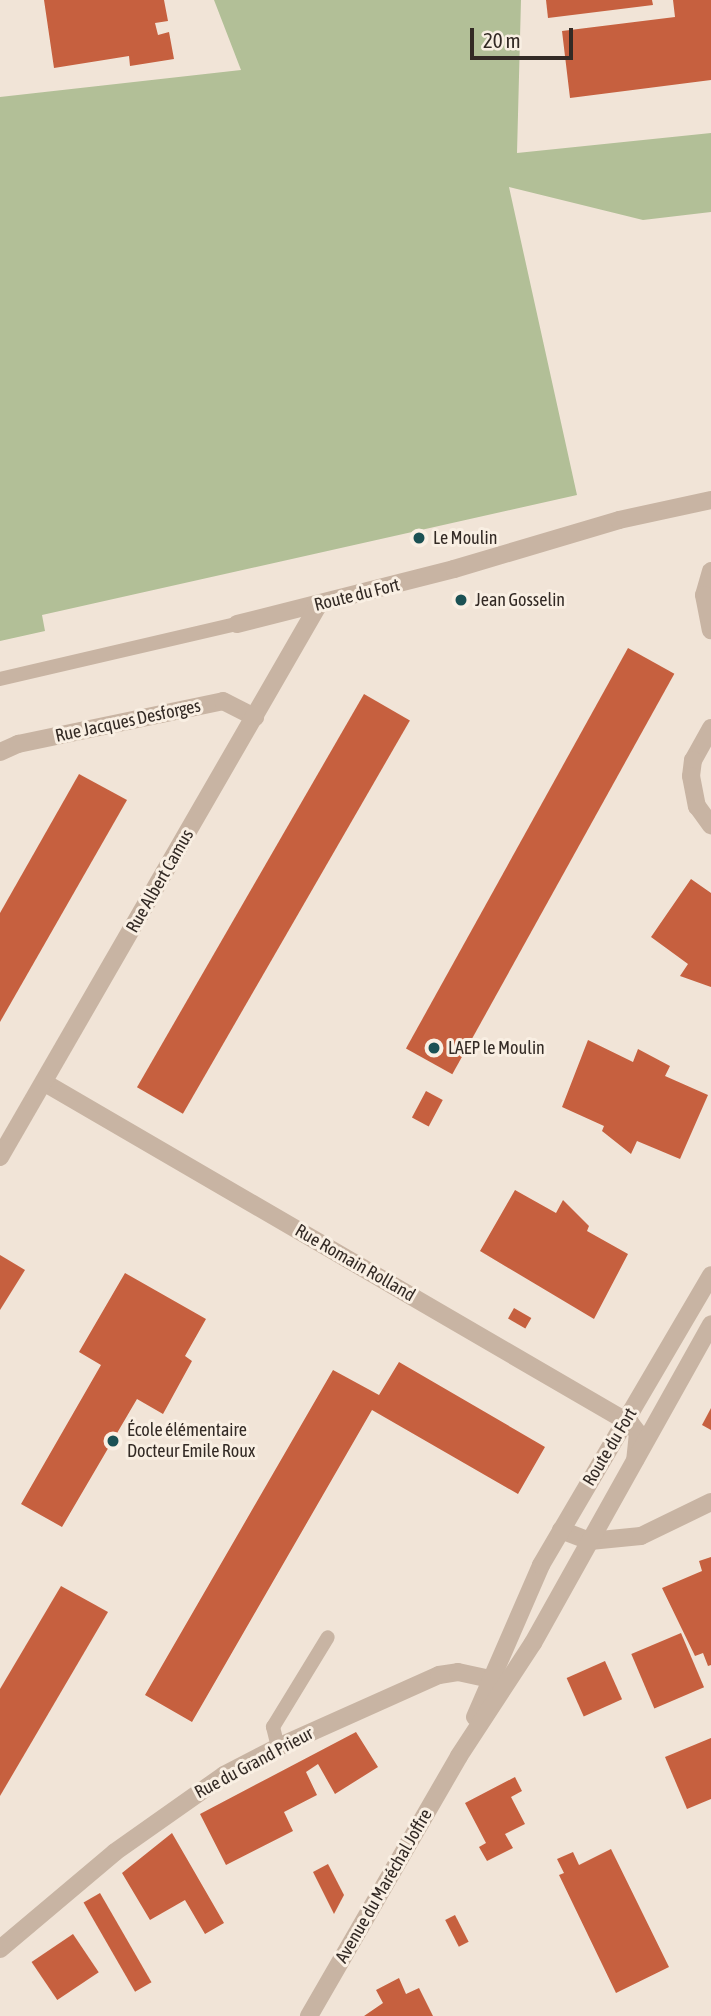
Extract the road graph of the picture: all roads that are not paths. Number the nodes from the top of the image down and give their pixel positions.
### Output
1 (711, 500) edge
2 (711, 571) edge
3 (319, 604) junction
4 (237, 624) joint
5 (711, 630) edge
6 (0, 679) edge
7 (255, 717) junction
8 (711, 728) edge
9 (0, 752) edge
10 (711, 825) edge
11 (45, 1083) junction
12 (0, 1157) edge
13 (711, 1275) edge
14 (711, 1324) edge
15 (625, 1420) junction
16 (635, 1461) junction
17 (711, 1502) edge
18 (561, 1530) junction
19 (590, 1541) junction
20 (564, 1588) joint
21 (515, 1623) joint
22 (328, 1637) dead end
23 (499, 1681) junction
24 (278, 1746) junction
25 (0, 1949) edge
26 (309, 2016) edge

1 - 3 street, Route du Fort
2 - 5 street
3 - 4 street, Route du Fort
3 - 7 street, Rue Albert Camus
4 - 6 lane, Route du Fort
7 - 9 street, Rue Jacques Desforges
7 - 11 street, Rue Albert Camus
8 - 10 street
11 - 12 street, Rue Albert Camus
11 - 15 street, Rue Romain Rolland
13 - 15 street, Route du Fort
14 - 16 street, Route du Fort
15 - 16 street
15 - 18 street, Route du Fort
16 - 19 street, Route du Fort
17 - 19 street
18 - 19 street
18 - 21 street, Route du Fort
19 - 20 street, Route du Fort
20 - 23 street, Avenue du Maréchal Joffre
21 - 23 street, Avenue du Maréchal Joffre
22 - 24 lane
23 - 24 street, Rue du Grand Prieur
23 - 26 street, Avenue du Maréchal Joffre
24 - 25 street, Rue du Grand Prieur

